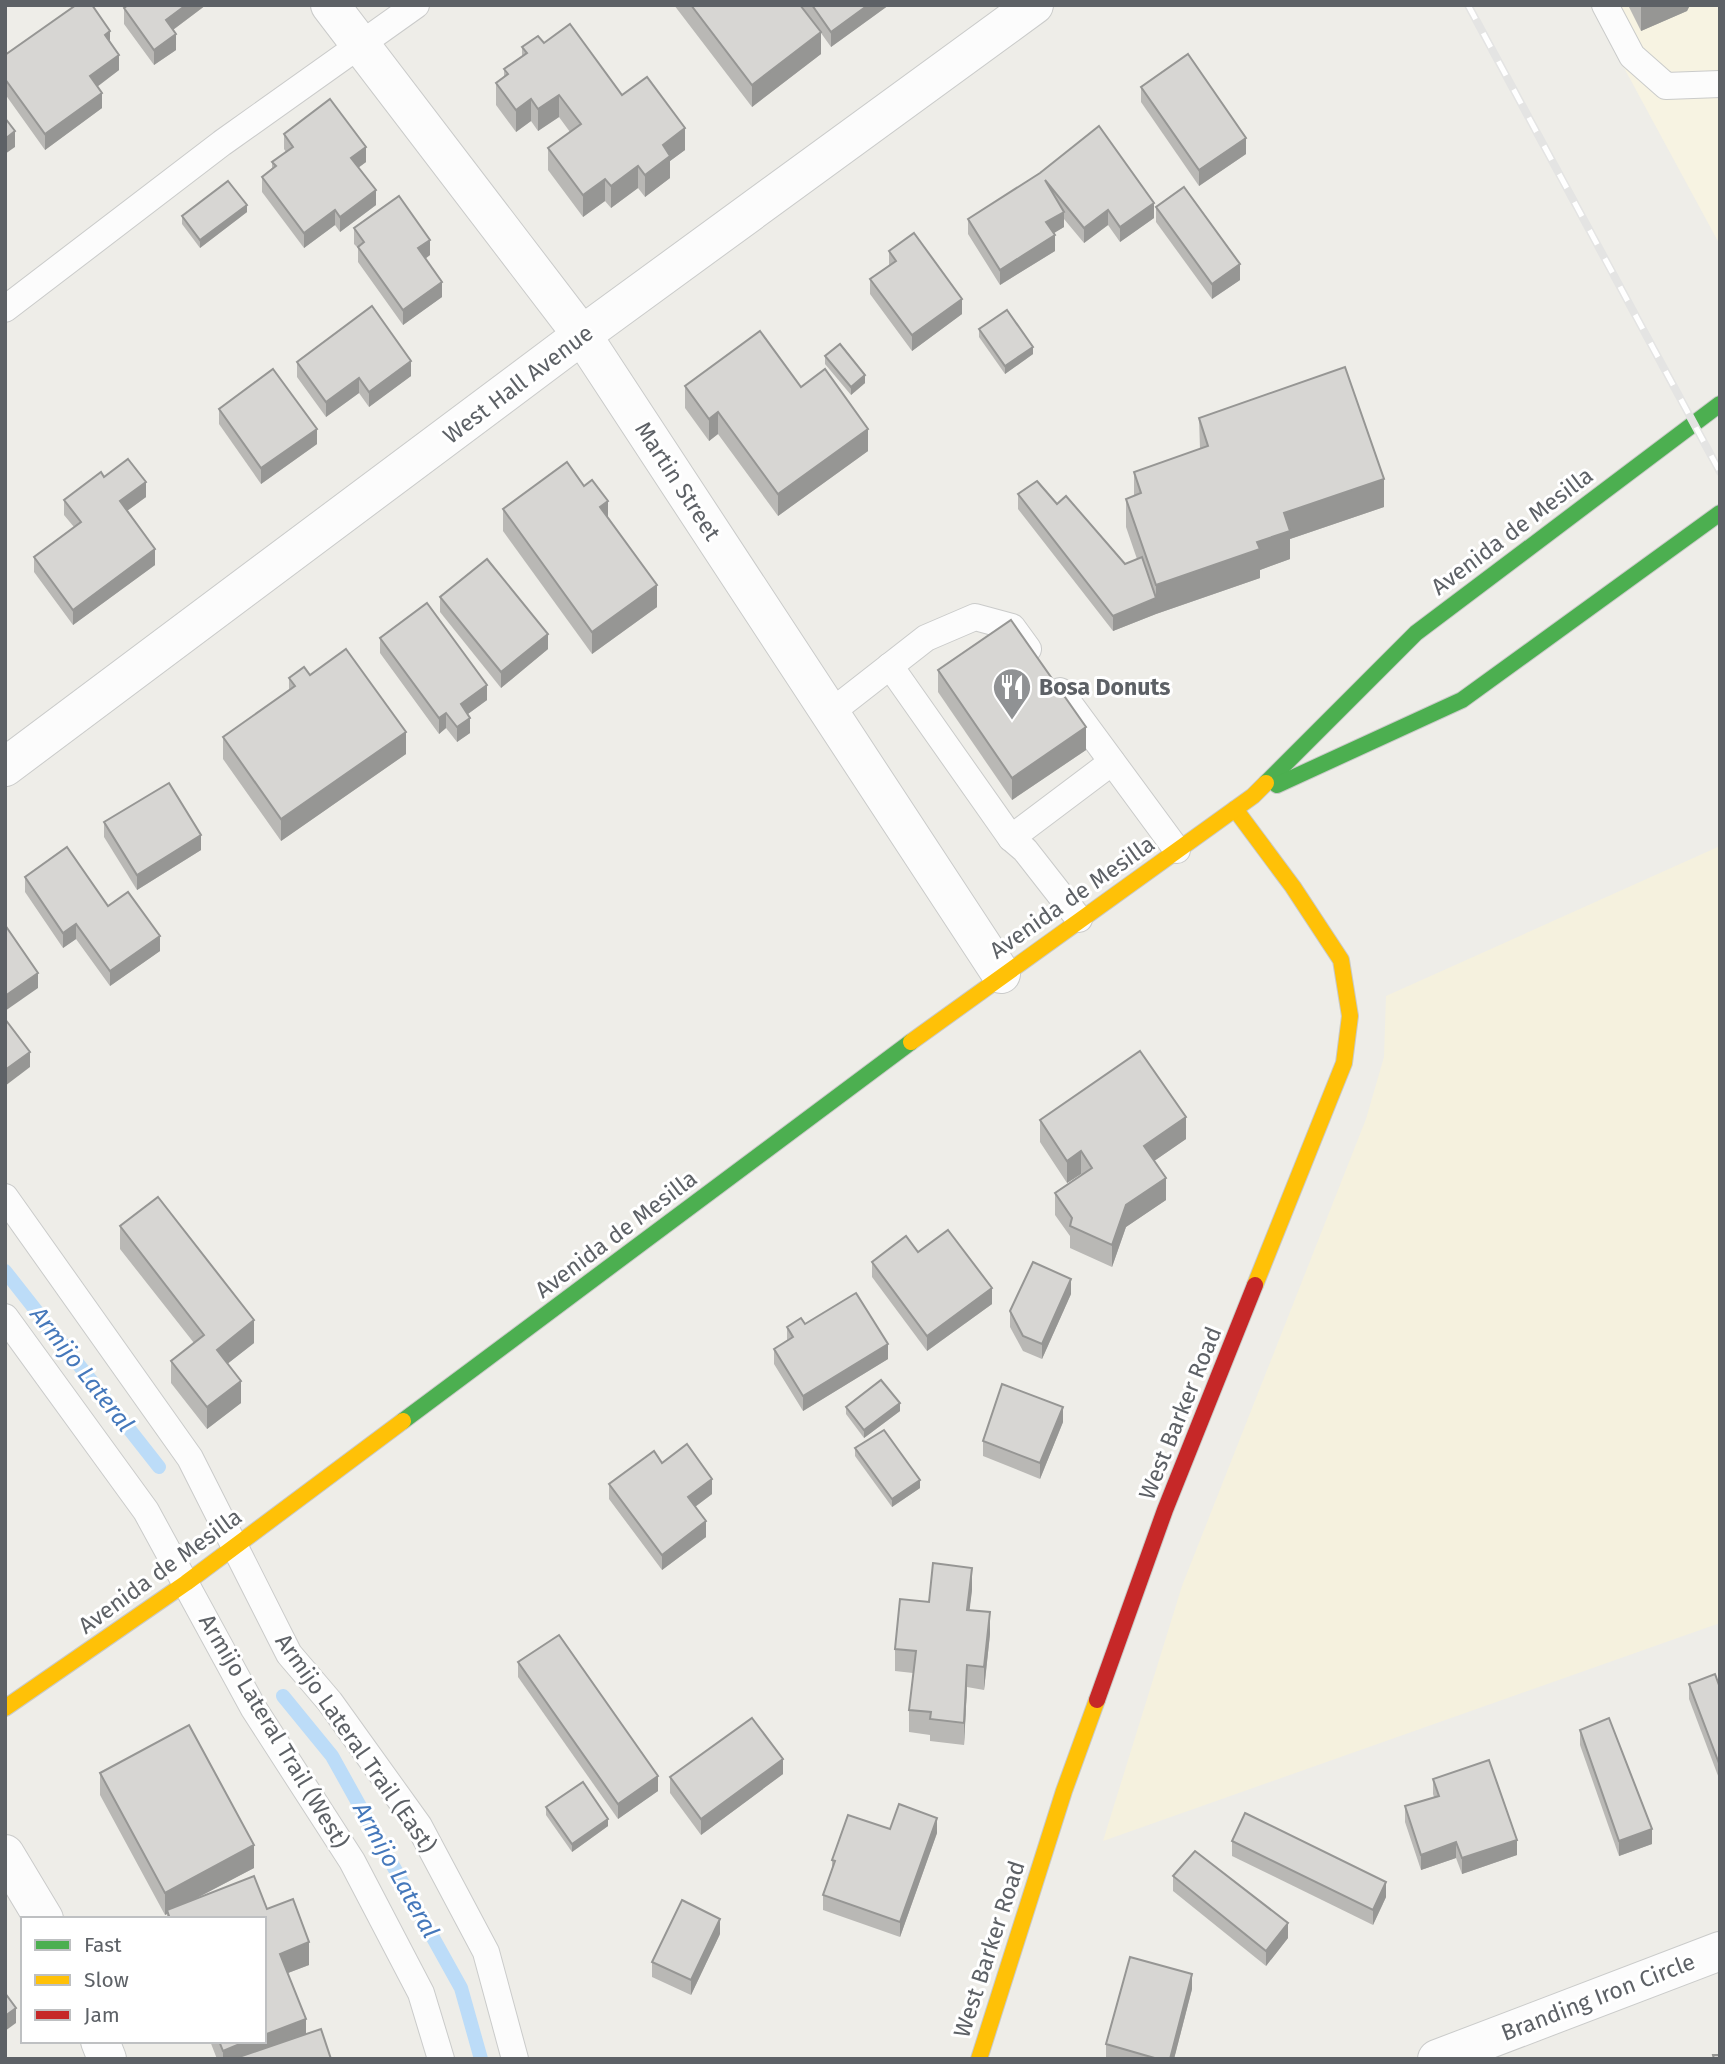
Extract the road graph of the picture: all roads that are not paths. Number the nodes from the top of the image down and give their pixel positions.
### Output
1 (330, 5) edge
2 (416, 5) edge
3 (1034, 5) edge
4 (1605, 5) edge
5 (361, 47) junction
6 (1720, 84) edge
7 (5, 309) edge
8 (582, 335) junction
9 (1720, 404) edge
10 (1720, 513) edge
11 (890, 666) junction
12 (830, 713) junction
13 (1112, 762) junction
14 (5, 767) edge
15 (1253, 796) junction
16 (1235, 809) junction
17 (1011, 838) junction
18 (1177, 850) junction
19 (1079, 919) junction
20 (1001, 974) junction
21 (5, 1197) edge
22 (5, 1317) edge
23 (236, 1546) junction
24 (186, 1583) junction
25 (5, 1708) edge
26 (5, 1854) edge
27 (43, 1917) edge
28 (1720, 1951) edge
29 (441, 2059) edge
30 (514, 2059) edge
31 (979, 2059) edge
32 (1437, 2059) edge

1 - 5 street, Martin Street
2 - 5 lane
3 - 8 street, West Hall Avenue
4 - 6 lane
5 - 7 lane
5 - 8 street, Martin Street
8 - 12 street, Martin Street
8 - 14 street, West Hall Avenue
9 - 15 main road, Avenida de Mesilla
10 - 15 main road, Avenida de Mesilla
11 - 12 lane
11 - 13 lane
11 - 17 lane
12 - 20 street, Martin Street
13 - 17 lane
13 - 18 lane
15 - 16 main road, Avenida de Mesilla
16 - 18 main road, Avenida de Mesilla
16 - 31 main road, West Barker Road
17 - 19 lane
18 - 19 main road, Avenida de Mesilla
19 - 20 main road, Avenida de Mesilla
20 - 23 main road, Avenida de Mesilla
21 - 23 lane, Armijo Lateral Trail (East)
22 - 24 lane, Armijo Lateral Trail (West)
23 - 24 main road, Avenida de Mesilla
23 - 30 lane, Armijo Lateral Trail (East)
24 - 25 main road, Avenida de Mesilla
24 - 29 lane, Armijo Lateral Trail (West)
26 - 27 street
28 - 32 street, Branding Iron Circle

